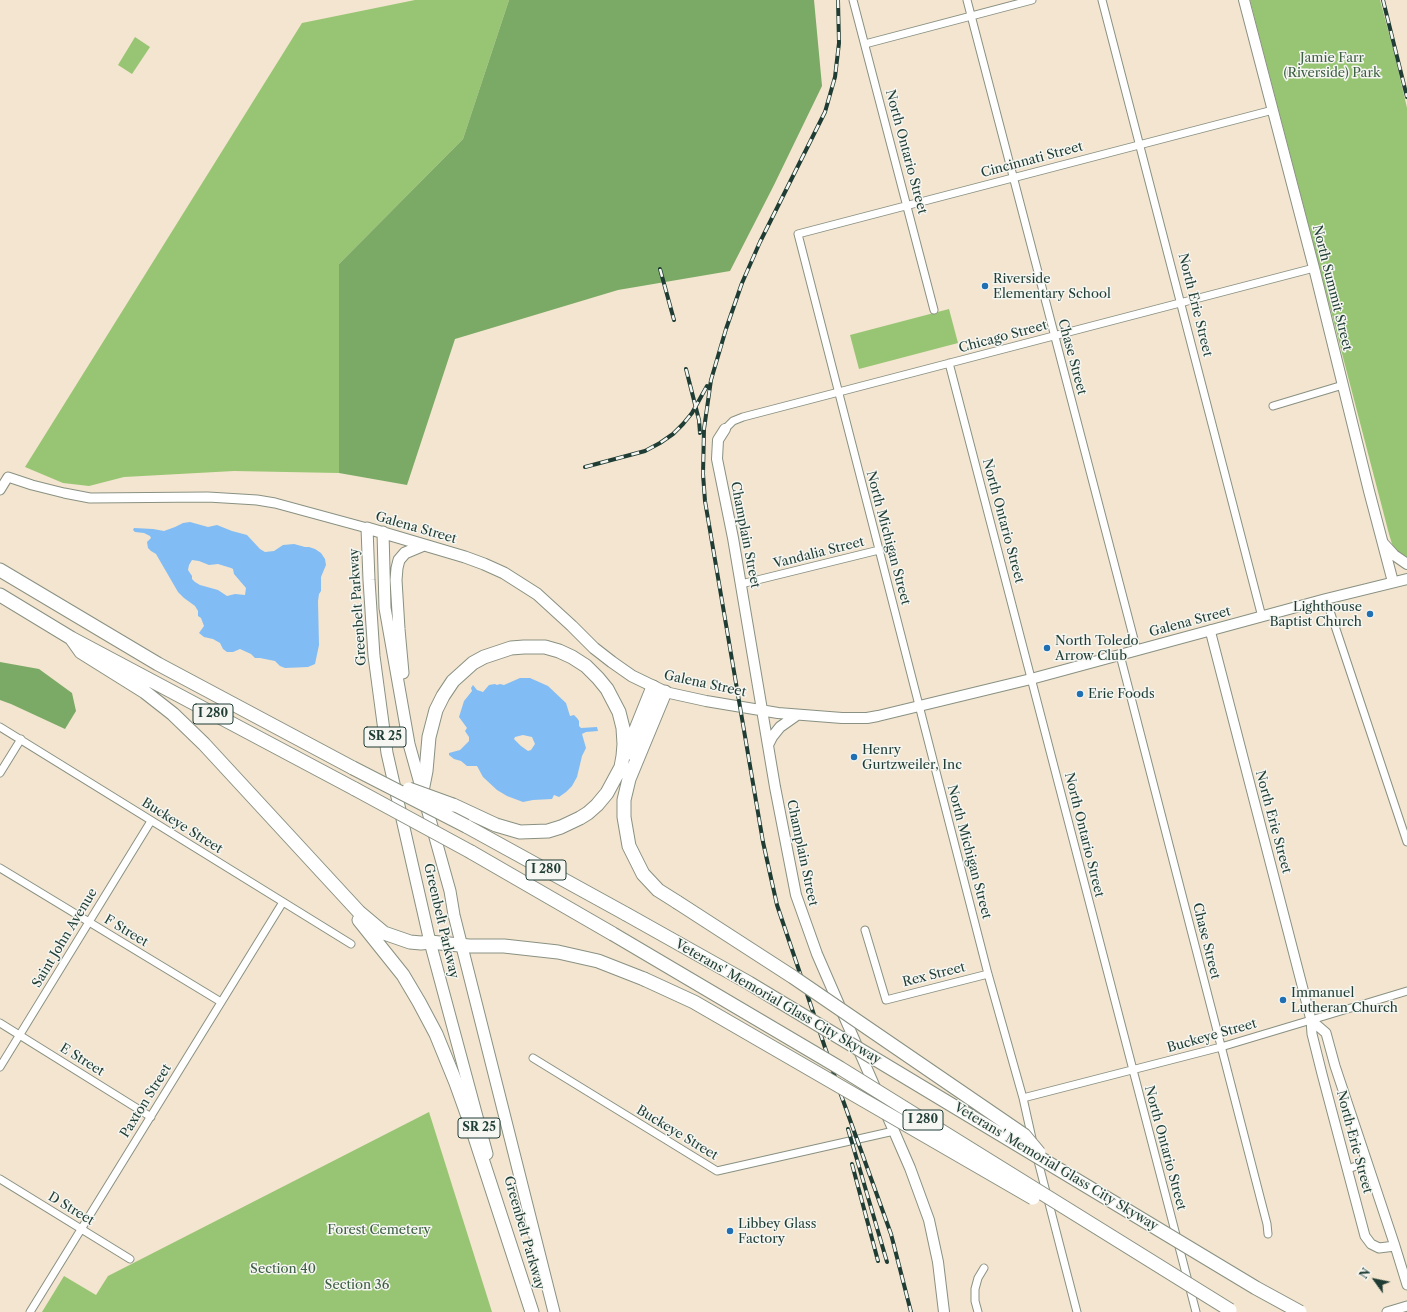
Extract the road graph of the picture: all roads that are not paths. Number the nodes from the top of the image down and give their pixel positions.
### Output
1 (854, 0) edge
2 (967, 0) edge
3 (1032, 0) edge
4 (1102, 0) edge
5 (1244, 0) edge
6 (971, 16) junction
7 (865, 44) junction
8 (1273, 110) junction
9 (1140, 145) junction
10 (1013, 178) junction
11 (907, 206) junction
12 (798, 234) joint
13 (1314, 268) junction
14 (1181, 304) junction
15 (934, 310) dead end
16 (1055, 336) junction
17 (949, 363) junction
18 (1343, 385) junction
19 (838, 391) junction
20 (1273, 406) dead end
21 (725, 429) joint
22 (0, 490) edge
23 (367, 528) junction
24 (383, 532) junction
25 (1381, 540) junction
26 (424, 545) junction
27 (879, 550) junction
28 (1407, 564) edge
29 (0, 570) edge
30 (1407, 579) edge
31 (1393, 582) junction
32 (741, 584) junction
33 (0, 595) edge
34 (1326, 599) junction
35 (1262, 617) junction
36 (1210, 630) junction
37 (71, 638) junction
38 (1137, 651) junction
39 (1120, 655) junction
40 (1031, 678) junction
41 (659, 689) junction
42 (920, 706) junction
43 (762, 710) junction
44 (797, 715) junction
45 (0, 727) edge
46 (21, 740) junction
47 (409, 744) junction
48 (768, 745) junction
49 (621, 767) junction
50 (353, 768) junction
51 (0, 773) edge
52 (422, 791) junction
53 (151, 821) junction
54 (1407, 842) edge
55 (0, 868) edge
56 (320, 872) junction
57 (283, 902) junction
58 (89, 923) junction
59 (866, 930) dead end
60 (430, 942) junction
61 (351, 944) dead end
62 (462, 946) junction
63 (988, 974) junction
64 (1407, 990) edge
65 (221, 1002) junction
66 (1311, 1020) junction
67 (0, 1023) edge
68 (20, 1035) junction
69 (1221, 1047) junction
70 (532, 1058) dead end
71 (0, 1067) edge
72 (1132, 1071) junction
73 (1022, 1098) junction
74 (151, 1117) junction
75 (892, 1127) junction
76 (1046, 1162) junction
77 (1367, 1162) junction
78 (1348, 1170) junction
79 (0, 1179) edge
80 (81, 1228) junction
81 (1268, 1234) dead end
82 (1395, 1246) junction
83 (130, 1259) dead end
84 (984, 1268) dead end
85 (1407, 1286) edge
86 (1407, 1306) edge
87 (1232, 1311) edge
88 (30, 1312) edge
89 (532, 1312) edge
90 (554, 1312) edge
91 (944, 1312) edge
92 (978, 1312) edge
93 (1077, 1312) edge
94 (1196, 1312) edge
95 (1300, 1312) edge
96 (1387, 1312) edge

1 - 7 street, North Ontario Street
2 - 6 street, Chase Street
3 - 6 street
4 - 9 street, North Erie Street
5 - 8 main road, North Summit Street
6 - 7 street
6 - 10 street, Chase Street
7 - 11 street, North Ontario Street
8 - 9 street, Cincinnati Street
8 - 13 main road, North Summit Street
9 - 10 street, Cincinnati Street
9 - 14 street, North Erie Street
10 - 11 street, Cincinnati Street
10 - 16 street, Chase Street
11 - 12 street, Cincinnati Street
11 - 15 street, North Ontario Street
12 - 19 street, North Michigan Street
13 - 14 street, Chicago Street
13 - 18 main road, North Summit Street
14 - 16 street, Chicago Street
14 - 35 street, North Erie Street
16 - 17 street, Chicago Street
16 - 38 street, Chase Street
17 - 19 street, Chicago Street
17 - 40 street, North Ontario Street
18 - 20 street
18 - 25 main road, North Summit Street
19 - 21 street, Chicago Street
19 - 27 street, North Michigan Street
21 - 32 main road, Champlain Street
22 - 23 street, Galena Street
23 - 24 main road, Galena Street
23 - 60 main road, Greenbelt Parkway / SR 25
24 - 26 main road, Galena Street
24 - 47 main road, Greenbelt Parkway / SR 25
25 - 28 main road
25 - 31 main road, North Summit Street
26 - 41 main road, Galena Street
26 - 47 main road
27 - 32 street, Vandalia Street
27 - 42 street, North Michigan Street
29 - 50 highway, I 280
30 - 31 main road, Galena Street
31 - 34 main road, Galena Street
32 - 43 main road, Champlain Street
33 - 37 highway, I 280
34 - 35 main road, Galena Street
34 - 54 street
35 - 36 main road, Galena Street
36 - 38 main road, Galena Street
36 - 66 street, North Erie Street
37 - 56 highway
37 - 87 highway, Veterans' Memorial Glass City Skyway / I 280, bridge
38 - 39 main road, Galena Street
39 - 40 main road, Galena Street
39 - 69 street, Chase Street
40 - 42 main road, Galena Street
40 - 72 street, North Ontario Street
41 - 43 main road, Galena Street
41 - 49 highway
41 - 76 highway, bridge
42 - 44 main road, Galena Street
42 - 63 street, North Michigan Street
43 - 44 main road, Galena Street
43 - 48 main road, Champlain Street
44 - 48 main road
45 - 46 street, Buckeye Street
46 - 51 street
46 - 53 street, Buckeye Street
47 - 52 main road, Greenbelt Parkway / SR 25
48 - 75 main road, Champlain Street, bridge
49 - 50 highway, bridge
49 - 52 highway
50 - 76 highway, Veterans' Memorial Glass City Skyway / I 280, bridge
52 - 62 main road, Greenbelt Parkway / SR 25
53 - 57 street, Buckeye Street
53 - 58 street, Saint John Avenue
55 - 58 street, F Street
56 - 60 highway
56 - 89 highway
57 - 61 street, Buckeye Street
57 - 65 street, Paxton Street
58 - 65 street, F Street
58 - 68 street, Saint John Avenue
59 - 63 street, Rex Street
60 - 62 highway
60 - 89 main road, Greenbelt Parkway / SR 25
62 - 87 highway, bridge
62 - 90 main road, Greenbelt Parkway / SR 25
63 - 73 street, North Michigan Street
64 - 66 street, Buckeye Street
65 - 74 street, Paxton Street
66 - 69 street, Buckeye Street
66 - 77 street, North Erie Street
66 - 78 street, North Erie Street
67 - 68 street, E Street
68 - 71 street, Saint John Avenue
68 - 74 street, E Street
69 - 72 street, Buckeye Street
69 - 81 street, Chase Street
70 - 75 street, Buckeye Street
72 - 73 street, Buckeye Street
72 - 94 street, North Ontario Street
73 - 93 street, North Michigan Street
74 - 80 street, Paxton Street
75 - 91 main road, Champlain Street
76 - 95 highway, Veterans' Memorial Glass City Skyway / I 280, bridge
77 - 78 street
77 - 82 street, North Erie Street
78 - 82 street, North Erie Street
79 - 80 street, D Street
80 - 83 street, D Street
80 - 88 street, Paxton Street
82 - 85 street, North Erie Street
84 - 92 street
86 - 96 street

